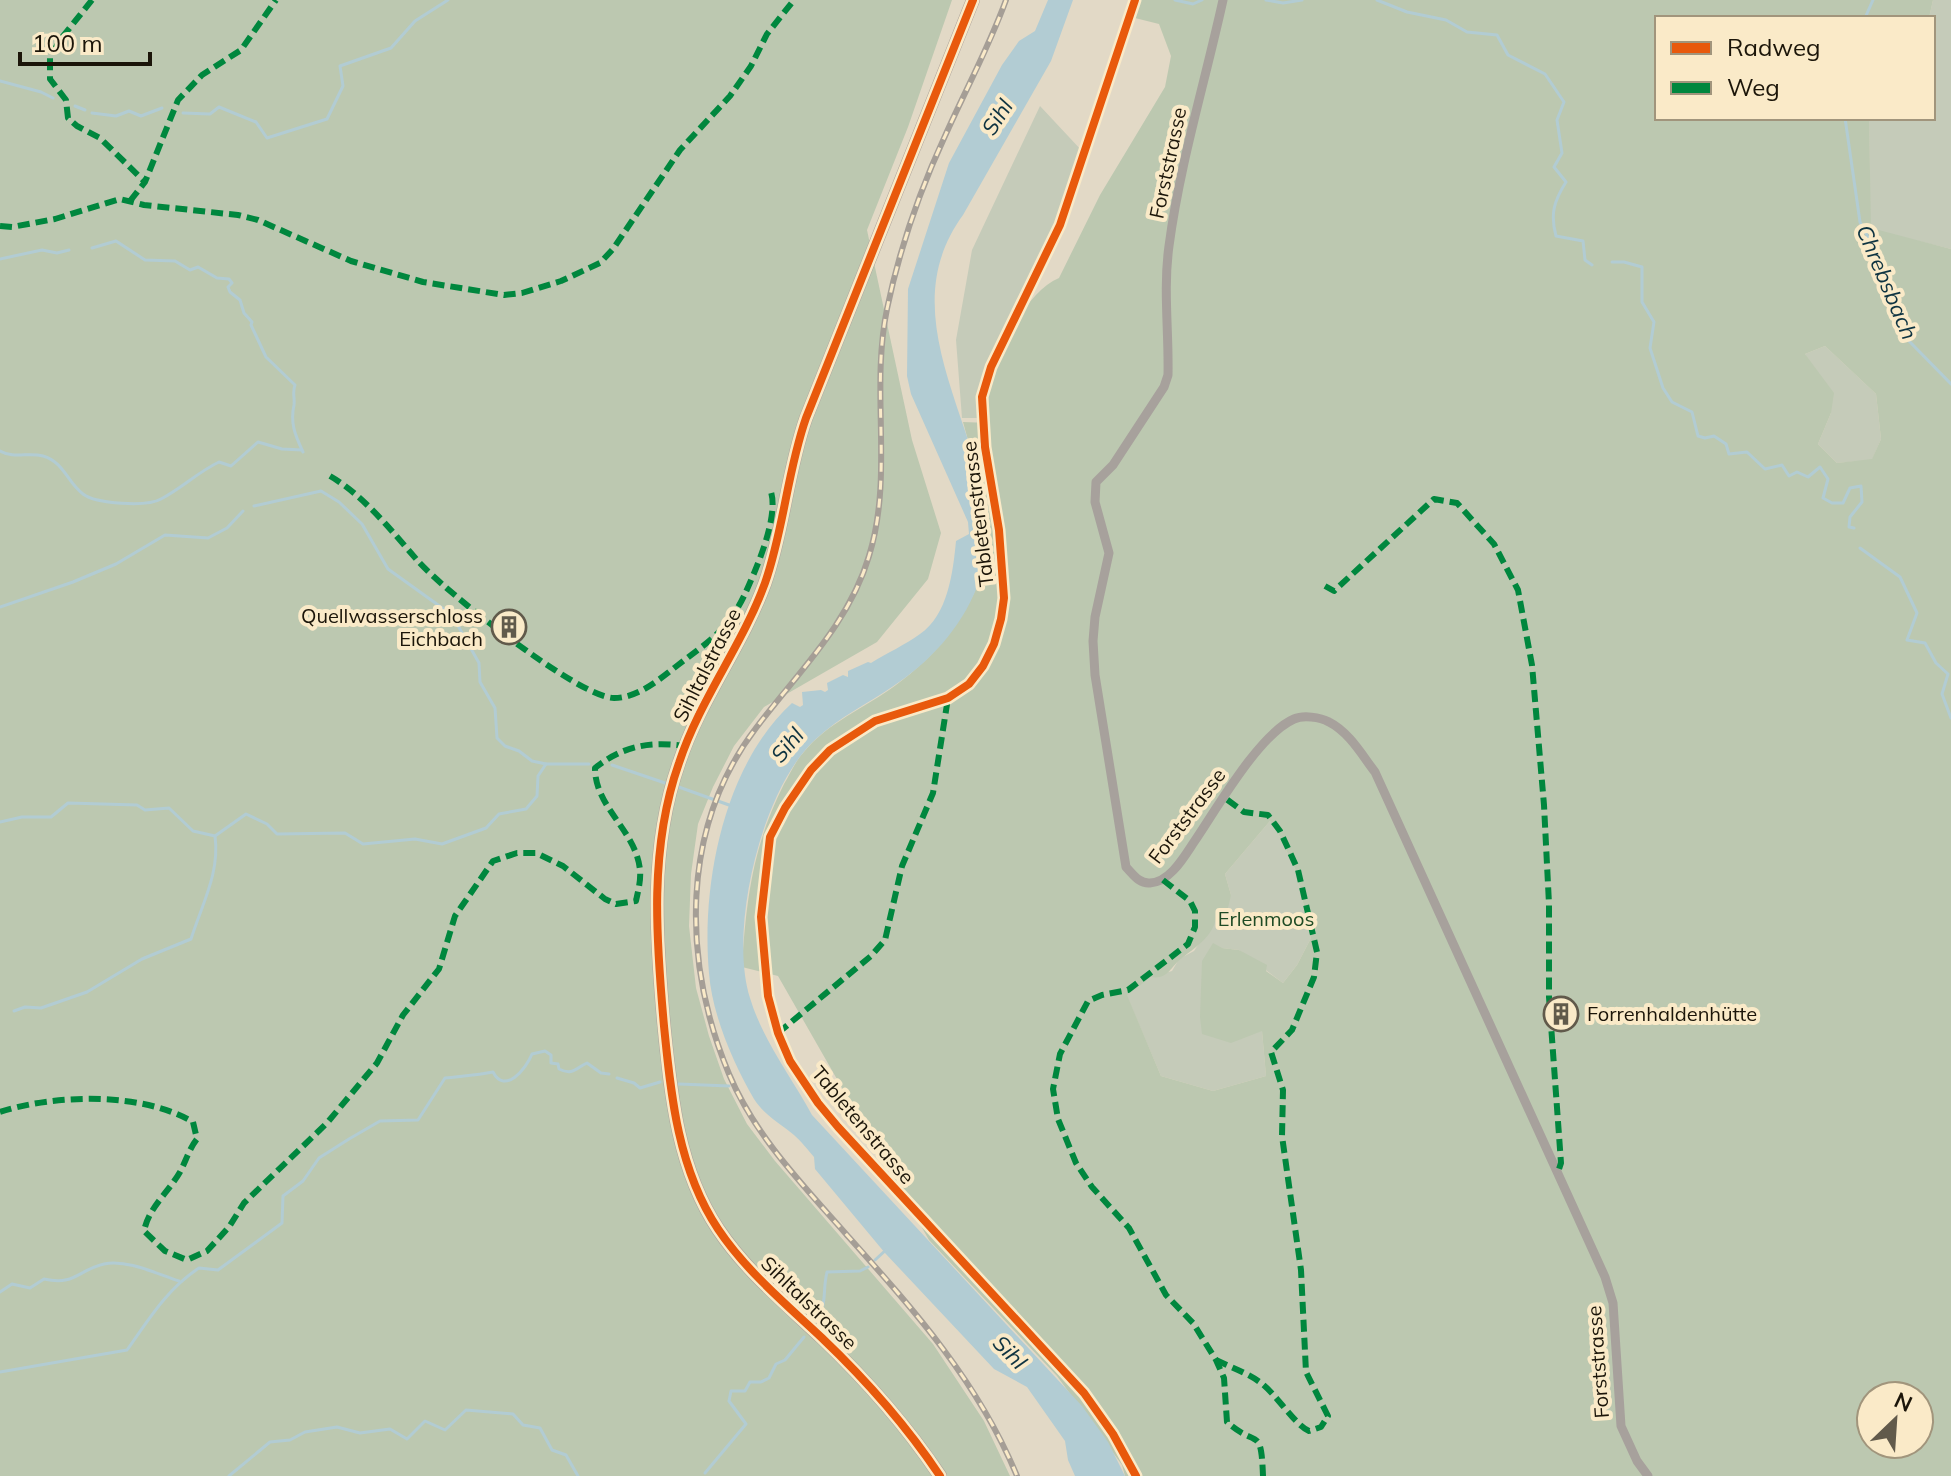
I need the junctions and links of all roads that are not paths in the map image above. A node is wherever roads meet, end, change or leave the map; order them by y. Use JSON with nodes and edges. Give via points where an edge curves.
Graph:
{"nodes":[{"id":1,"x":973,"y":0,"type":"edge"},
{"id":2,"x":1135,"y":0,"type":"edge"},
{"id":3,"x":1223,"y":0,"type":"edge"},
{"id":4,"x":940,"y":1476,"type":"edge"},
{"id":5,"x":1136,"y":1476,"type":"edge"},
{"id":6,"x":1648,"y":1476,"type":"edge"}],
"edges":[{"from":1,"to":4,"type":"main road","name":"Sihltalstrasse","via":[[809,409],[761,593],[681,757],[665,813],[657,894],[660,986],[674,1113],[697,1192],[733,1250],[876,1393]]},
{"from":2,"to":5,"type":"street","name":"Tabletenstrasse","via":[[1060,225],[991,367],[982,397],[1004,598],[994,644],[969,684],[948,698],[875,721],[830,750],[811,770],[770,837],[761,917],[768,996],[778,1033],[803,1082],[838,1127],[1084,1393]]},
{"from":3,"to":6,"type":"street","name":"Forststrasse","via":[[1169,248],[1168,375],[1113,465],[1096,482],[1095,502],[1109,553],[1095,617],[1095,675],[1126,867],[1149,884],[1163,880],[1252,759],[1277,729],[1297,717],[1318,718],[1347,736],[1375,772],[1605,1277],[1613,1303],[1621,1426]]}]}
